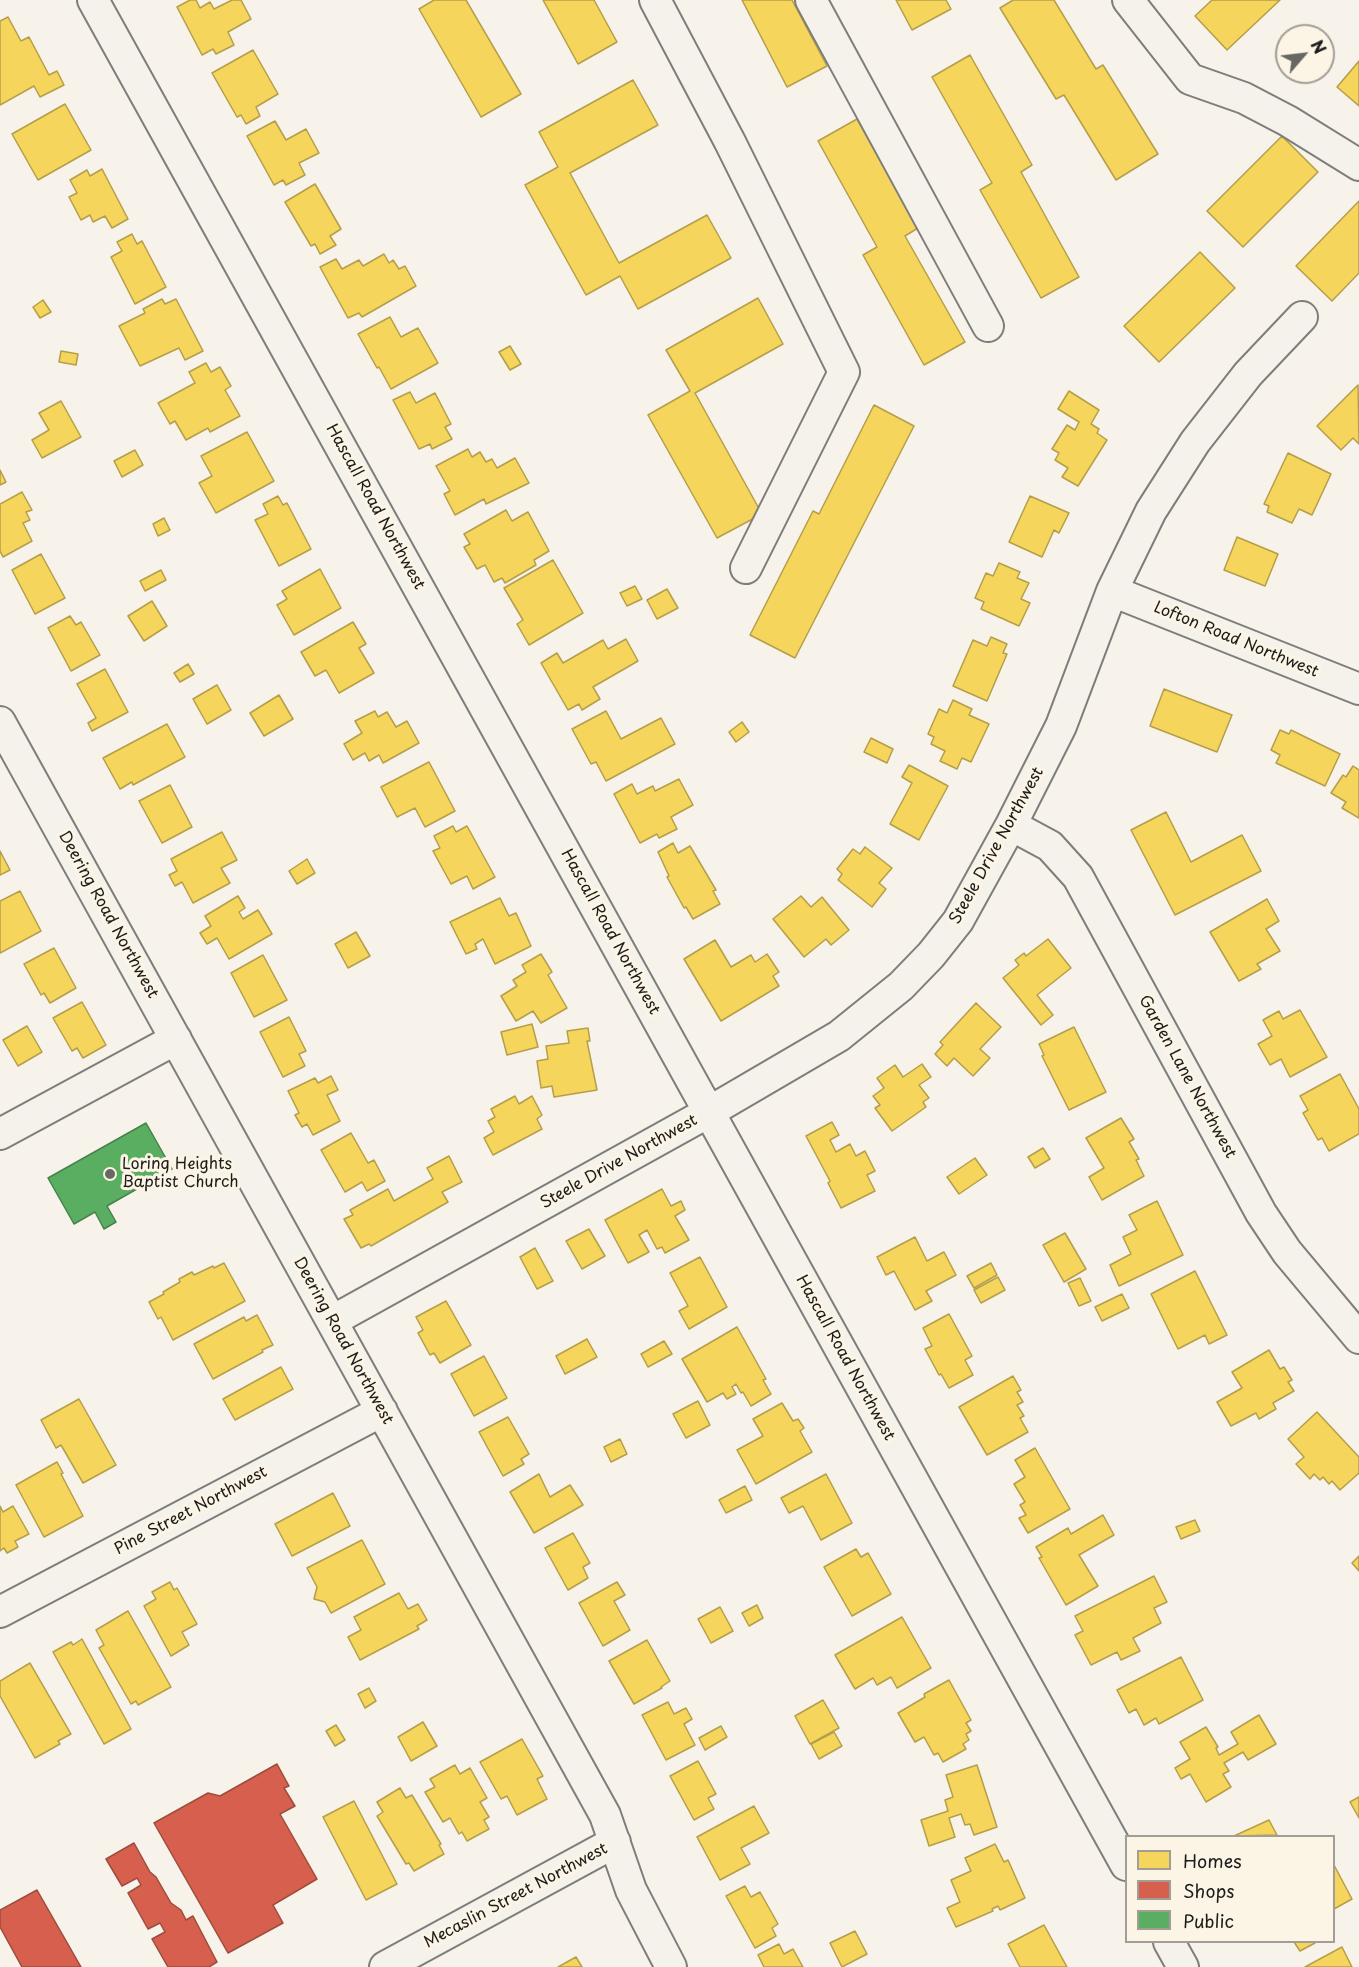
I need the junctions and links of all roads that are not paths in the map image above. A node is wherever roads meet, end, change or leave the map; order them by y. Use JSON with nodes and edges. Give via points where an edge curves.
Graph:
{"nodes":[{"id":1,"x":93,"y":0,"type":"edge"},
{"id":2,"x":655,"y":0,"type":"edge"},
{"id":3,"x":811,"y":0,"type":"edge"},
{"id":4,"x":1128,"y":0,"type":"edge"},
{"id":5,"x":1359,"y":165,"type":"edge"},
{"id":6,"x":1302,"y":317,"type":"dead end"},
{"id":7,"x":988,"y":326,"type":"dead end"},
{"id":8,"x":746,"y":568,"type":"dead end"},
{"id":9,"x":1112,"y":591,"type":"junction"},
{"id":10,"x":1359,"y":689,"type":"edge"},
{"id":11,"x":0,"y":722,"type":"edge"},
{"id":12,"x":1011,"y":825,"type":"junction"},
{"id":13,"x":176,"y":1039,"type":"junction"},
{"id":14,"x":709,"y":1112,"type":"junction"},
{"id":15,"x":0,"y":1134,"type":"edge"},
{"id":16,"x":1347,"y":1315,"type":"edge"},
{"id":17,"x":332,"y":1321,"type":"junction"},
{"id":18,"x":1359,"y":1338,"type":"edge"},
{"id":19,"x":382,"y":1411,"type":"junction"},
{"id":20,"x":0,"y":1612,"type":"edge"},
{"id":21,"x":615,"y":1842,"type":"junction"},
{"id":22,"x":1125,"y":1863,"type":"edge"},
{"id":23,"x":1170,"y":1943,"type":"edge"},
{"id":24,"x":385,"y":1967,"type":"edge"},
{"id":25,"x":671,"y":1967,"type":"edge"},
{"id":26,"x":1183,"y":1967,"type":"edge"}],
"edges":[{"from":1,"to":14,"type":"street","name":"Hascall Road Northwest"},
{"from":2,"to":8,"type":"street","via":[[844,372]]},
{"from":3,"to":7,"type":"street"},
{"from":4,"to":5,"type":"street","via":[[1190,79],[1244,98]]},
{"from":6,"to":9,"type":"street","name":"Steele Drive Northwest","via":[[1248,374],[1195,442],[1152,511]]},
{"from":9,"to":10,"type":"street","name":"Lofton Road Northwest"},
{"from":9,"to":12,"type":"street","name":"Steele Drive Northwest","via":[[1061,726]]},
{"from":11,"to":13,"type":"street","name":"Deering Road Northwest"},
{"from":12,"to":14,"type":"street","name":"Steele Drive Northwest","via":[[958,921],[902,986],[839,1036]]},
{"from":12,"to":16,"type":"street","name":"Garden Lane Northwest","via":[[1050,846],[1078,877],[1261,1214],[1287,1252]]},
{"from":13,"to":15,"type":"street"},
{"from":13,"to":17,"type":"street","name":"Deering Road Northwest"},
{"from":14,"to":17,"type":"street","name":"Steele Drive Northwest"},
{"from":14,"to":22,"type":"street","name":"Hascall Road Northwest"},
{"from":16,"to":18,"type":"street","name":"Garden Lane Northwest"},
{"from":17,"to":19,"type":"street","name":"Deering Road Northwest"},
{"from":19,"to":20,"type":"street","name":"Pine Street Northwest"},
{"from":19,"to":21,"type":"street","name":"Deering Road Northwest","via":[[605,1815]]},
{"from":21,"to":24,"type":"street","name":"Mecaslin Street Northwest"},
{"from":21,"to":25,"type":"street","name":"Deering Road Northwest","via":[[631,1890]]},
{"from":23,"to":26,"type":"street"}]}
